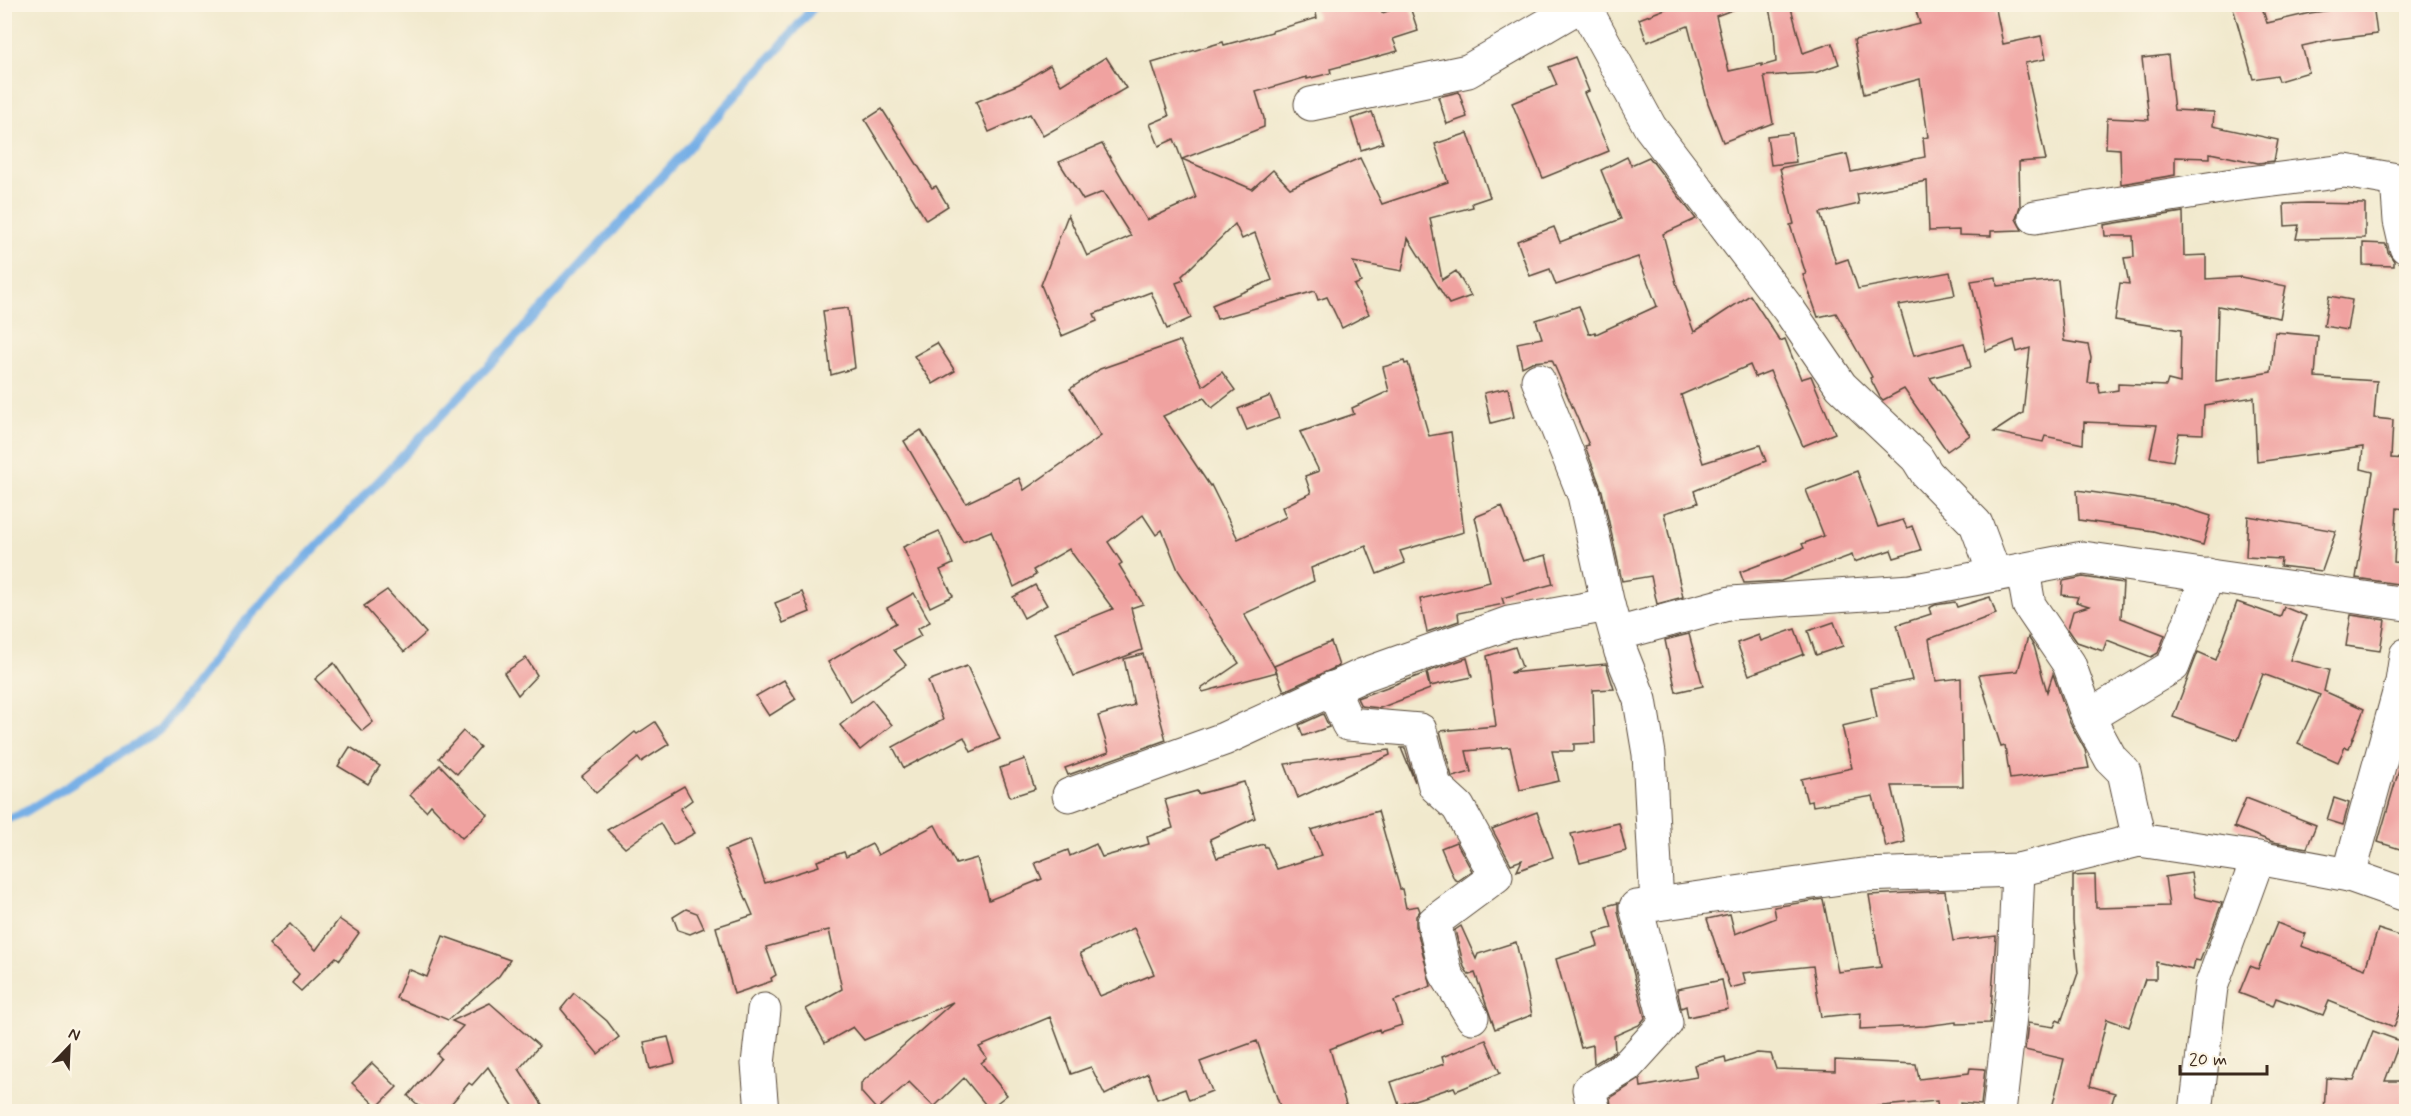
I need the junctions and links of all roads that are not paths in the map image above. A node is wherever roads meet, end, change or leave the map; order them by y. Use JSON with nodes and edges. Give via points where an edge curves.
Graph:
{"nodes":[{"id":1,"x":1583,"y":4,"type":"edge"},
{"id":2,"x":1311,"y":104,"type":"dead end"},
{"id":3,"x":2035,"y":217,"type":"dead end"},
{"id":4,"x":2406,"y":247,"type":"edge"},
{"id":5,"x":1538,"y":380,"type":"dead end"},
{"id":6,"x":2009,"y":573,"type":"junction"},
{"id":7,"x":2208,"y":575,"type":"junction"},
{"id":8,"x":2406,"y":604,"type":"edge"},
{"id":9,"x":1612,"y":619,"type":"junction"},
{"id":10,"x":2406,"y":655,"type":"edge"},
{"id":11,"x":1332,"y":688,"type":"junction"},
{"id":12,"x":2088,"y":717,"type":"junction"},
{"id":13,"x":1069,"y":795,"type":"dead end"},
{"id":14,"x":2139,"y":840,"type":"junction"},
{"id":15,"x":2258,"y":858,"type":"junction"},
{"id":16,"x":2018,"y":870,"type":"junction"},
{"id":17,"x":2349,"y":875,"type":"junction"},
{"id":18,"x":2406,"y":895,"type":"edge"},
{"id":19,"x":1657,"y":904,"type":"junction"},
{"id":20,"x":765,"y":1010,"type":"dead end"},
{"id":21,"x":1472,"y":1017,"type":"dead end"},
{"id":22,"x":762,"y":1112,"type":"edge"},
{"id":23,"x":1594,"y":1112,"type":"edge"},
{"id":24,"x":2000,"y":1112,"type":"edge"},
{"id":25,"x":2196,"y":1112,"type":"edge"}],
"edges":[{"from":1,"to":2,"type":"street","via":[[1468,71]]},
{"from":1,"to":6,"type":"street","via":[[1650,127],[1789,310],[1841,386],[1917,458],[1927,474],[1976,524]]},
{"from":3,"to":4,"type":"street","via":[[2345,171],[2397,180]]},
{"from":5,"to":9,"type":"street","via":[[1584,495]]},
{"from":6,"to":7,"type":"street","via":[[2083,558]]},
{"from":6,"to":9,"type":"street","via":[[1911,591],[1731,603]]},
{"from":6,"to":12,"type":"street","via":[[2069,664]]},
{"from":7,"to":8,"type":"street"},
{"from":7,"to":12,"type":"street","via":[[2173,666]]},
{"from":9,"to":11,"type":"street","via":[[1509,623]]},
{"from":9,"to":19,"type":"street","via":[[1640,700],[1649,754]]},
{"from":10,"to":17,"type":"street"},
{"from":11,"to":13,"type":"street","via":[[1224,739]]},
{"from":11,"to":21,"type":"street","via":[[1348,724],[1420,730],[1435,786],[1458,807],[1496,876],[1434,922],[1446,974]]},
{"from":12,"to":14,"type":"street","via":[[2111,759],[2124,772]]},
{"from":14,"to":15,"type":"street"},
{"from":14,"to":16,"type":"street"},
{"from":15,"to":17,"type":"street"},
{"from":15,"to":25,"type":"street","via":[[2211,987]]},
{"from":16,"to":19,"type":"street","via":[[1862,875]]},
{"from":16,"to":24,"type":"street","via":[[2013,990]]},
{"from":17,"to":18,"type":"street"},
{"from":19,"to":23,"type":"street","via":[[1636,907],[1666,1023],[1627,1066],[1589,1089]]},
{"from":20,"to":22,"type":"street","via":[[758,1064]]}]}
